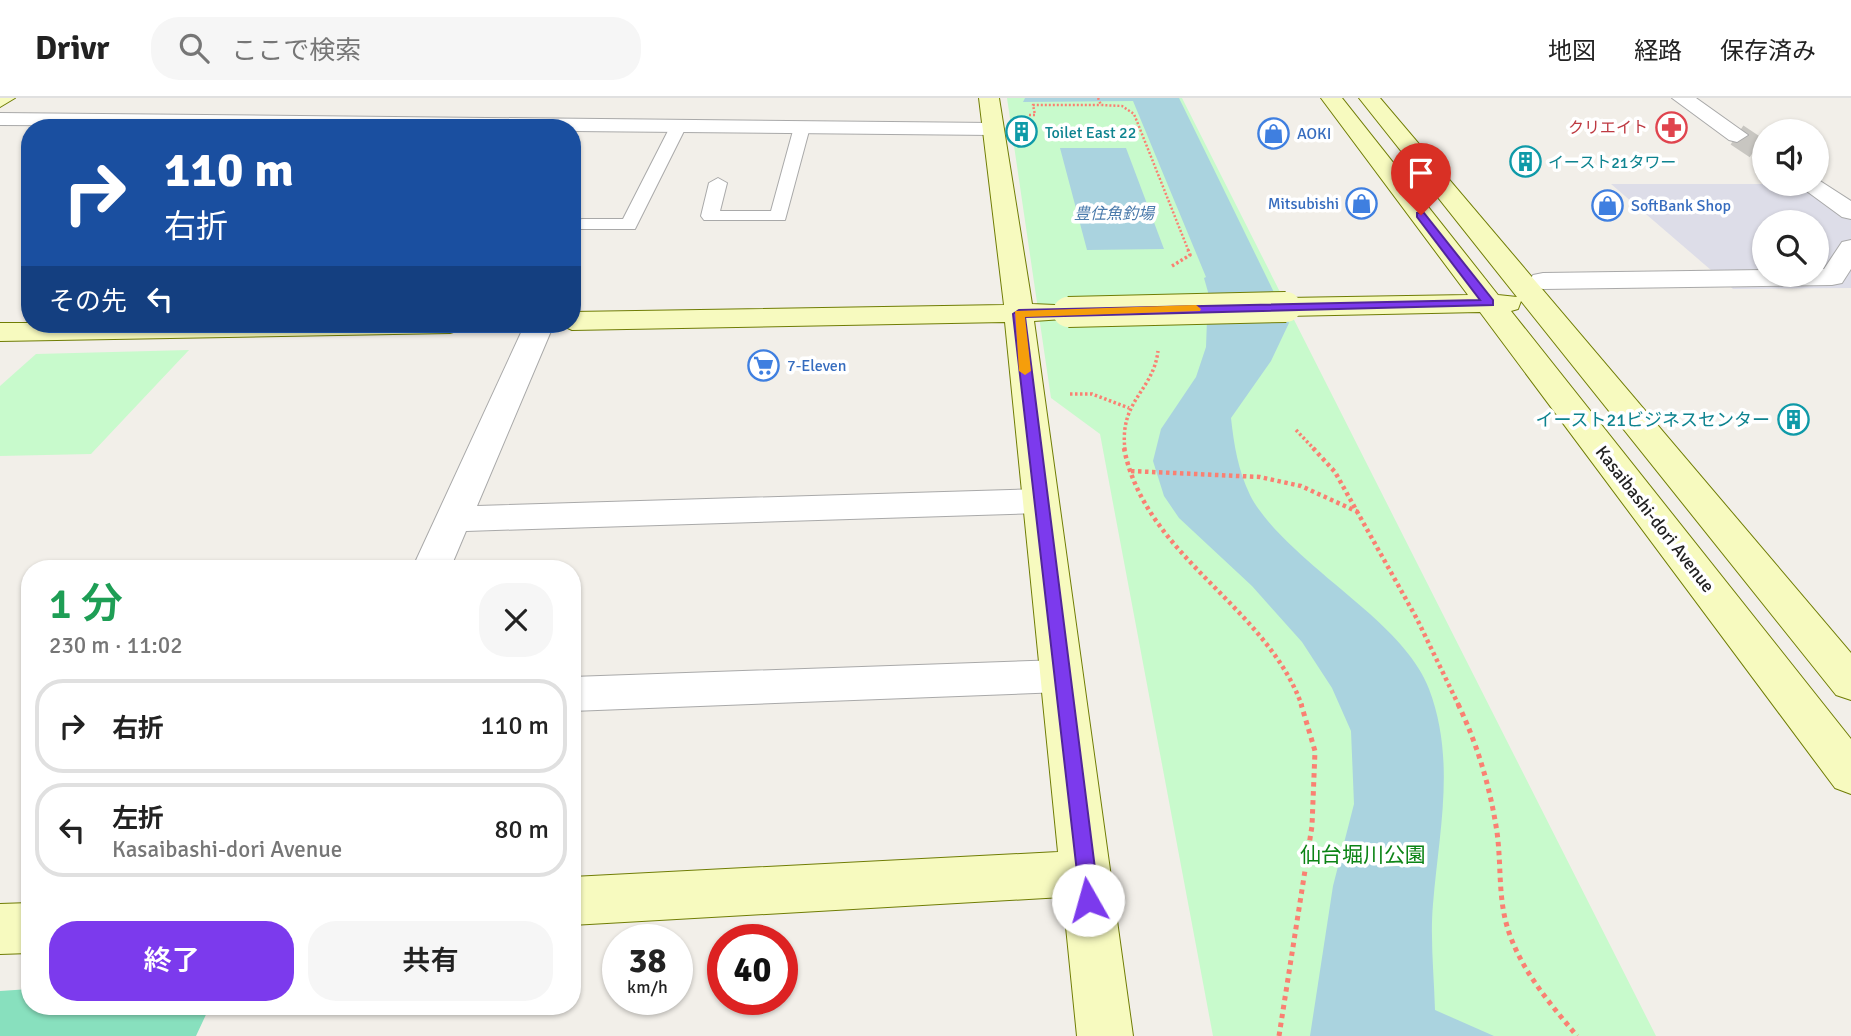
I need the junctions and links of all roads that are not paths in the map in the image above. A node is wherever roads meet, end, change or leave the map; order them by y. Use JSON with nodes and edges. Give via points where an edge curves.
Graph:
{"nodes":[{"id":1,"x":5,"y":98,"type":"edge"},
{"id":2,"x":1331,"y":98,"type":"edge"},
{"id":3,"x":1369,"y":98,"type":"edge"},
{"id":4,"x":1682,"y":98,"type":"edge"},
{"id":5,"x":0,"y":101,"type":"edge"},
{"id":6,"x":991,"y":114,"type":"edge"},
{"id":7,"x":0,"y":118,"type":"edge"},
{"id":8,"x":63,"y":119,"type":"edge"},
{"id":9,"x":692,"y":119,"type":"junction"},
{"id":10,"x":581,"y":123,"type":"edge"},
{"id":11,"x":802,"y":127,"type":"junction"},
{"id":12,"x":1737,"y":135,"type":"tunnel mouth"},
{"id":13,"x":718,"y":183,"type":"dead end"},
{"id":14,"x":1827,"y":196,"type":"edge"},
{"id":15,"x":1851,"y":212,"type":"edge"},
{"id":16,"x":582,"y":225,"type":"dead end"},
{"id":17,"x":1851,"y":248,"type":"edge"},
{"id":18,"x":1541,"y":292,"type":"junction"},
{"id":19,"x":1488,"y":303,"type":"junction"},
{"id":20,"x":1019,"y":314,"type":"junction"},
{"id":21,"x":581,"y":321,"type":"edge"},
{"id":22,"x":0,"y":332,"type":"edge"},
{"id":23,"x":21,"y":332,"type":"edge"},
{"id":24,"x":536,"y":333,"type":"edge"},
{"id":25,"x":1039,"y":501,"type":"junction"},
{"id":26,"x":454,"y":519,"type":"junction"},
{"id":27,"x":435,"y":560,"type":"edge"},
{"id":28,"x":1061,"y":676,"type":"junction"},
{"id":29,"x":1851,"y":683,"type":"edge"},
{"id":30,"x":581,"y":694,"type":"edge"},
{"id":31,"x":1851,"y":774,"type":"edge"},
{"id":32,"x":1085,"y":873,"type":"junction"},
{"id":33,"x":581,"y":901,"type":"edge"},
{"id":34,"x":21,"y":928,"type":"edge"},
{"id":35,"x":0,"y":929,"type":"edge"},
{"id":36,"x":1105,"y":1036,"type":"edge"}],
"edges":[{"from":1,"to":5,"type":"street"},
{"from":2,"to":19,"type":"street","name":"Kasaibashi-dori Avenue"},
{"from":3,"to":18,"type":"street"},
{"from":4,"to":12,"type":"street"},
{"from":6,"to":11,"type":"street"},
{"from":6,"to":20,"type":"street"},
{"from":7,"to":8,"type":"street"},
{"from":9,"to":10,"type":"street"},
{"from":9,"to":11,"type":"street"},
{"from":9,"to":16,"type":"lane","via":[[629,225]]},
{"from":11,"to":13,"type":"lane","via":[[779,216],[710,216]]},
{"from":14,"to":15,"type":"street"},
{"from":17,"to":18,"type":"street","via":[[1832,277]]},
{"from":18,"to":19,"type":"street"},
{"from":18,"to":29,"type":"street"},
{"from":19,"to":20,"type":"street","bridge":true},
{"from":19,"to":31,"type":"street","name":"Kasaibashi-dori Avenue"},
{"from":20,"to":21,"type":"street"},
{"from":20,"to":25,"type":"street"},
{"from":22,"to":23,"type":"street"},
{"from":24,"to":26,"type":"street"},
{"from":25,"to":26,"type":"street"},
{"from":25,"to":28,"type":"street"},
{"from":26,"to":27,"type":"street"},
{"from":28,"to":30,"type":"street"},
{"from":28,"to":32,"type":"street"},
{"from":32,"to":33,"type":"street"},
{"from":32,"to":36,"type":"street"},
{"from":34,"to":35,"type":"street"}]}
